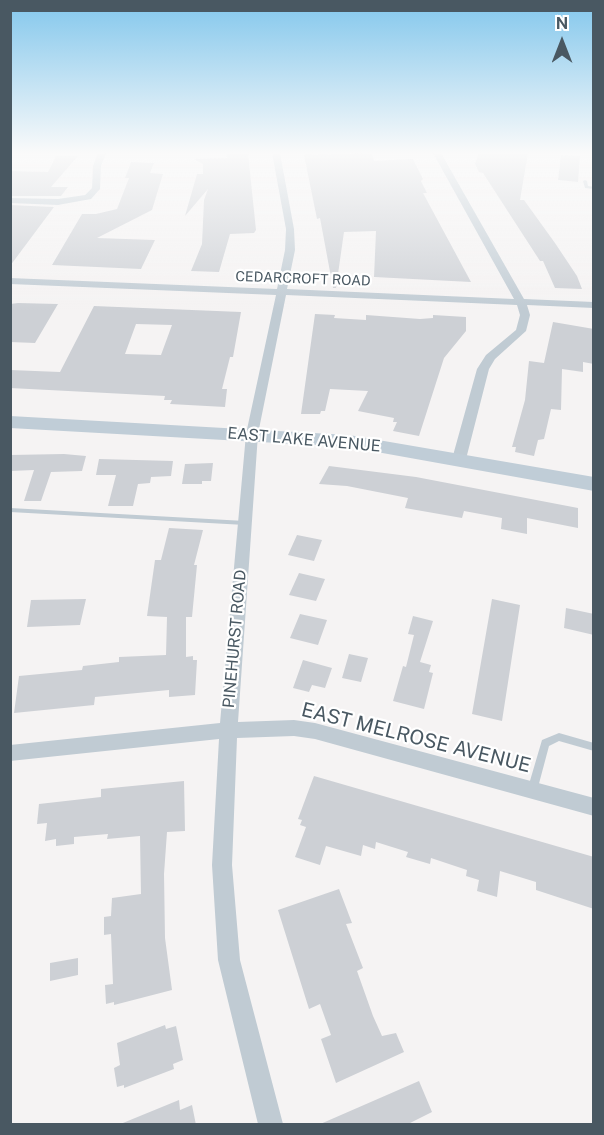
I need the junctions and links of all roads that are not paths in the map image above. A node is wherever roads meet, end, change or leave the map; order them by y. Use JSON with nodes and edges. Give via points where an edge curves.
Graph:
{"nodes":[{"id":1,"x":286,"y":206,"type":"edge"},
{"id":2,"x":466,"y":206,"type":"edge"},
{"id":3,"x":10,"y":281,"type":"edge"},
{"id":4,"x":282,"y":292,"type":"junction"},
{"id":5,"x":521,"y":302,"type":"junction"},
{"id":6,"x":594,"y":305,"type":"edge"},
{"id":7,"x":10,"y":422,"type":"edge"},
{"id":8,"x":252,"y":434,"type":"junction"},
{"id":9,"x":459,"y":459,"type":"junction"},
{"id":10,"x":594,"y":484,"type":"edge"},
{"id":11,"x":10,"y":510,"type":"edge"},
{"id":12,"x":245,"y":523,"type":"junction"},
{"id":13,"x":228,"y":730,"type":"junction"},
{"id":14,"x":594,"y":747,"type":"edge"},
{"id":15,"x":10,"y":753,"type":"edge"},
{"id":16,"x":532,"y":790,"type":"junction"},
{"id":17,"x":594,"y":807,"type":"edge"},
{"id":18,"x":270,"y":1125,"type":"edge"}],
"edges":[{"from":1,"to":4,"type":"street","name":"PINEHURST ROAD","via":[[290,250]]},
{"from":2,"to":5,"type":"street"},
{"from":3,"to":4,"type":"street","name":"CEDARCROFT ROAD"},
{"from":4,"to":5,"type":"street","name":"CEDARCROFT ROAD"},
{"from":4,"to":8,"type":"street","name":"PINEHURST ROAD"},
{"from":5,"to":6,"type":"street","name":"CEDARCROFT ROAD"},
{"from":5,"to":9,"type":"street","via":[[525,315],[521,331],[485,363]]},
{"from":7,"to":8,"type":"street","name":"EAST LAKE AVENUE"},
{"from":8,"to":9,"type":"street","name":"EAST LAKE AVENUE","via":[[349,441]]},
{"from":8,"to":12,"type":"street","name":"PINEHURST ROAD"},
{"from":9,"to":10,"type":"street","name":"EAST LAKE AVENUE"},
{"from":11,"to":12,"type":"lane"},
{"from":12,"to":13,"type":"street","name":"PINEHURST ROAD"},
{"from":13,"to":15,"type":"street","name":"EAST MELROSE AVENUE"},
{"from":13,"to":16,"type":"street","name":"EAST MELROSE AVENUE","via":[[315,731]]},
{"from":13,"to":18,"type":"street","name":"PINEHURST ROAD","via":[[222,865],[224,916],[229,960]]},
{"from":14,"to":16,"type":"lane","via":[[559,737],[545,742]]},
{"from":16,"to":17,"type":"street","name":"EAST MELROSE AVENUE"}]}
